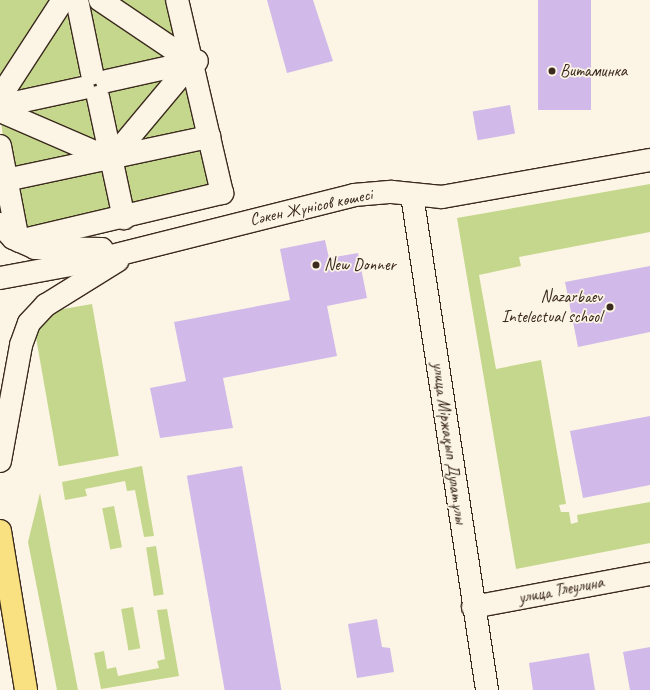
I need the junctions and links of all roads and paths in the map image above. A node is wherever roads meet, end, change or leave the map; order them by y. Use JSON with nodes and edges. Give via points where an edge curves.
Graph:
{"nodes":[{"id":1,"x":63,"y":0,"type":"edge"},
{"id":2,"x":77,"y":0,"type":"edge"},
{"id":3,"x":100,"y":0,"type":"edge"},
{"id":4,"x":177,"y":0,"type":"edge"},
{"id":5,"x":196,"y":61,"type":"junction"},
{"id":6,"x":95,"y":85,"type":"junction"},
{"id":7,"x":0,"y":97,"type":"edge"},
{"id":8,"x":0,"y":106,"type":"edge"},
{"id":9,"x":0,"y":111,"type":"edge"},
{"id":10,"x":209,"y":137,"type":"junction"},
{"id":11,"x":0,"y":146,"type":"edge"},
{"id":12,"x":111,"y":159,"type":"junction"},
{"id":13,"x":650,"y":160,"type":"edge"},
{"id":14,"x":6,"y":180,"type":"junction"},
{"id":15,"x":412,"y":195,"type":"junction"},
{"id":16,"x":124,"y":218,"type":"junction"},
{"id":17,"x":12,"y":232,"type":"edge"},
{"id":18,"x":135,"y":250,"type":"junction"},
{"id":19,"x":0,"y":278,"type":"edge"},
{"id":20,"x":0,"y":461,"type":"edge"},
{"id":21,"x":0,"y":531,"type":"edge"},
{"id":22,"x":650,"y":574,"type":"edge"},
{"id":23,"x":473,"y":607,"type":"junction"},
{"id":24,"x":26,"y":690,"type":"edge"},
{"id":25,"x":487,"y":690,"type":"edge"}],
"edges":[{"from":1,"to":7,"type":"street"},
{"from":2,"to":6,"type":"street"},
{"from":3,"to":5,"type":"street"},
{"from":4,"to":5,"type":"street"},
{"from":5,"to":6,"type":"street"},
{"from":5,"to":10,"type":"street"},
{"from":5,"to":12,"type":"street"},
{"from":6,"to":8,"type":"street"},
{"from":6,"to":12,"type":"street"},
{"from":9,"to":12,"type":"street"},
{"from":10,"to":12,"type":"street"},
{"from":10,"to":16,"type":"street","via":[[222,194]]},
{"from":11,"to":14,"type":"street"},
{"from":12,"to":14,"type":"street"},
{"from":12,"to":16,"type":"street"},
{"from":13,"to":15,"type":"street","name":"Сәкен Жүнісов көшесі","via":[[442,197]]},
{"from":14,"to":17,"type":"street"},
{"from":15,"to":18,"type":"street","name":"Сәкен Жүнісов көшесі","via":[[392,192],[354,195]]},
{"from":15,"to":23,"type":"street","name":"улица Міржақып Дулатұлы"},
{"from":16,"to":17,"type":"street"},
{"from":17,"to":18,"type":"street","via":[[44,249]]},
{"from":18,"to":19,"type":"street","name":"Сәкен Жүнісов көшесі"},
{"from":18,"to":20,"type":"street","via":[[46,305],[29,323],[21,346]]},
{"from":21,"to":24,"type":"highway"},
{"from":22,"to":23,"type":"street","name":"улица Тлеулина"},
{"from":23,"to":25,"type":"street","name":"улица Міржақып Дулатұлы"}]}
